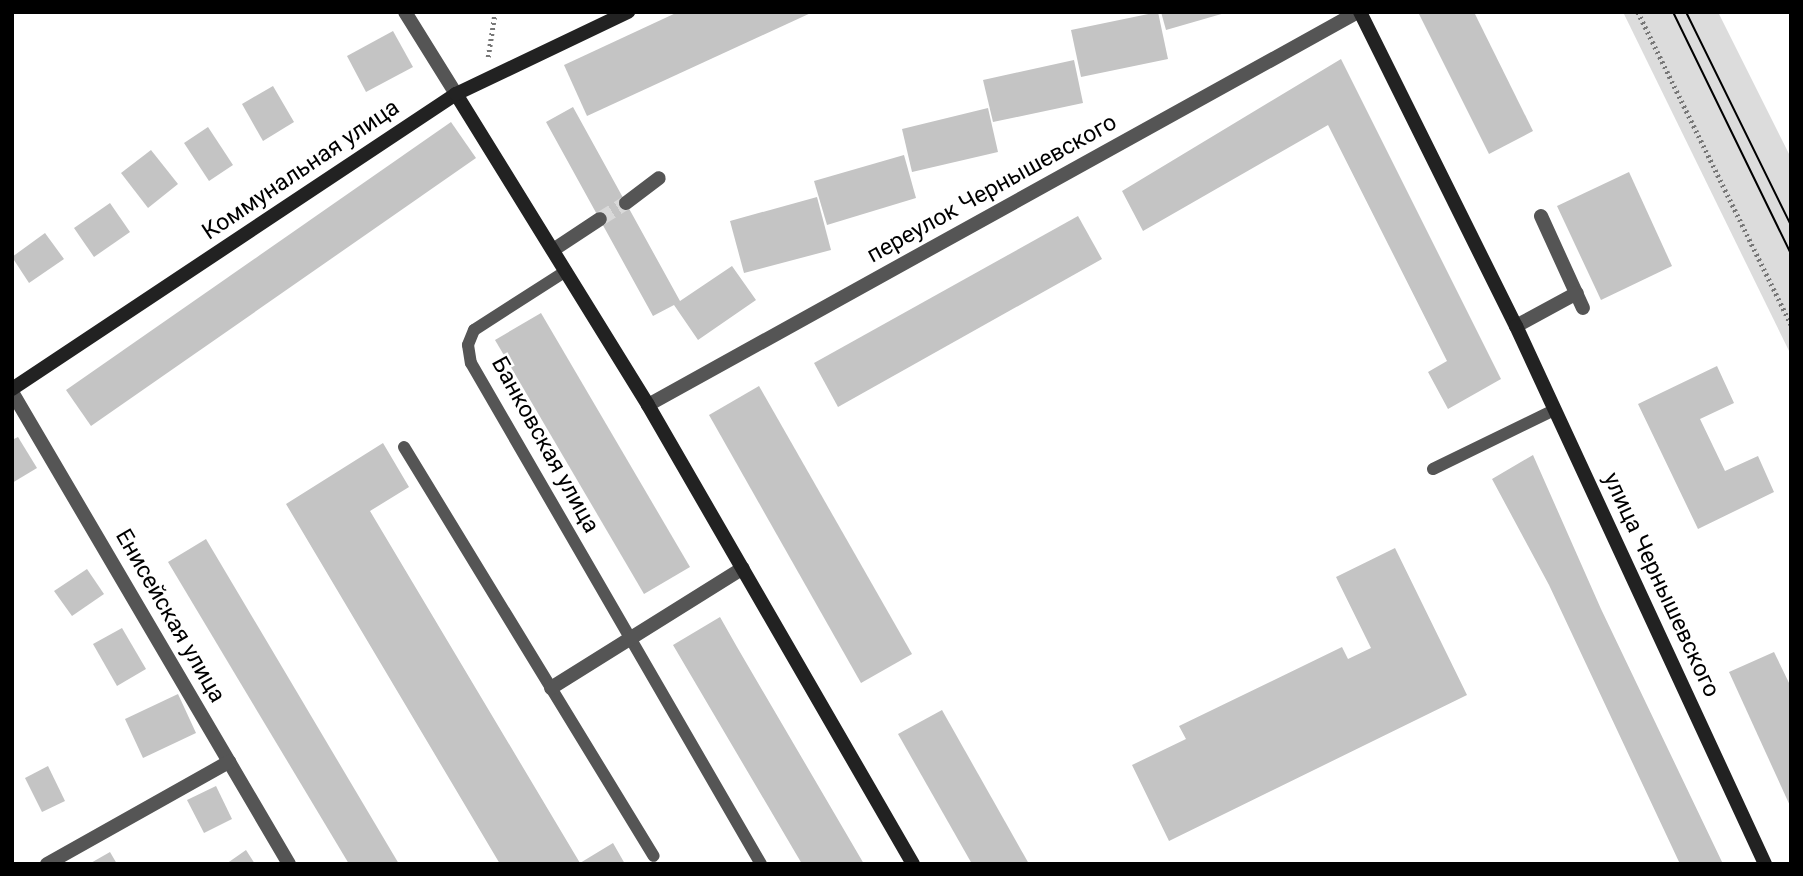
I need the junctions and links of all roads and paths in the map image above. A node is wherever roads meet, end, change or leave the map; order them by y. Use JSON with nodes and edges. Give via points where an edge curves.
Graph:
{"nodes":[{"id":1,"x":405,"y":12,"type":"edge"},
{"id":2,"x":495,"y":12,"type":"edge"},
{"id":3,"x":628,"y":12,"type":"edge"},
{"id":4,"x":1359,"y":12,"type":"edge"},
{"id":5,"x":1638,"y":12,"type":"edge"},
{"id":6,"x":487,"y":64,"type":"dead end"},
{"id":7,"x":456,"y":94,"type":"junction"},
{"id":8,"x":659,"y":178,"type":"dead end"},
{"id":9,"x":626,"y":203,"type":"tunnel mouth"},
{"id":10,"x":1541,"y":216,"type":"dead end"},
{"id":11,"x":600,"y":219,"type":"tunnel mouth"},
{"id":12,"x":553,"y":250,"type":"junction"},
{"id":13,"x":566,"y":271,"type":"junction"},
{"id":14,"x":1577,"y":293,"type":"junction"},
{"id":15,"x":1583,"y":308,"type":"dead end"},
{"id":16,"x":1791,"y":325,"type":"edge"},
{"id":17,"x":1516,"y":326,"type":"junction"},
{"id":18,"x":12,"y":391,"type":"edge"},
{"id":19,"x":648,"y":405,"type":"junction"},
{"id":20,"x":1554,"y":410,"type":"junction"},
{"id":21,"x":404,"y":447,"type":"dead end"},
{"id":22,"x":1433,"y":469,"type":"dead end"},
{"id":23,"x":743,"y":568,"type":"junction"},
{"id":24,"x":628,"y":639,"type":"junction"},
{"id":25,"x":551,"y":688,"type":"junction"},
{"id":26,"x":229,"y":762,"type":"junction"},
{"id":27,"x":654,"y":856,"type":"dead end"},
{"id":28,"x":47,"y":864,"type":"edge"},
{"id":29,"x":289,"y":864,"type":"edge"},
{"id":30,"x":761,"y":864,"type":"edge"},
{"id":31,"x":912,"y":864,"type":"edge"},
{"id":32,"x":1765,"y":864,"type":"edge"}],
"edges":[{"from":1,"to":7,"type":"street"},
{"from":2,"to":6,"type":"path"},
{"from":3,"to":7,"type":"street","name":"Коммунальная улица"},
{"from":4,"to":17,"type":"street","name":"улица Чернышевского"},
{"from":4,"to":19,"type":"street","name":"переулок Чернышевского"},
{"from":5,"to":16,"type":"path"},
{"from":7,"to":12,"type":"street"},
{"from":7,"to":18,"type":"street","name":"Коммунальная улица"},
{"from":8,"to":9,"type":"street"},
{"from":10,"to":14,"type":"street"},
{"from":11,"to":12,"type":"street"},
{"from":12,"to":13,"type":"street"},
{"from":13,"to":19,"type":"street"},
{"from":13,"to":24,"type":"lane","name":"Банковская улица","via":[[474,330],[468,345],[471,363]]},
{"from":14,"to":15,"type":"street"},
{"from":14,"to":17,"type":"street"},
{"from":17,"to":20,"type":"street","name":"улица Чернышевского"},
{"from":18,"to":26,"type":"street","name":"Енисейская улица"},
{"from":19,"to":23,"type":"street"},
{"from":20,"to":22,"type":"lane"},
{"from":20,"to":32,"type":"street","name":"улица Чернышевского"},
{"from":21,"to":25,"type":"lane"},
{"from":23,"to":24,"type":"street"},
{"from":23,"to":31,"type":"street"},
{"from":24,"to":25,"type":"street"},
{"from":24,"to":30,"type":"lane","name":"Банковская улица"},
{"from":25,"to":27,"type":"lane"},
{"from":26,"to":28,"type":"street"},
{"from":26,"to":29,"type":"street","name":"Енисейская улица"}]}
